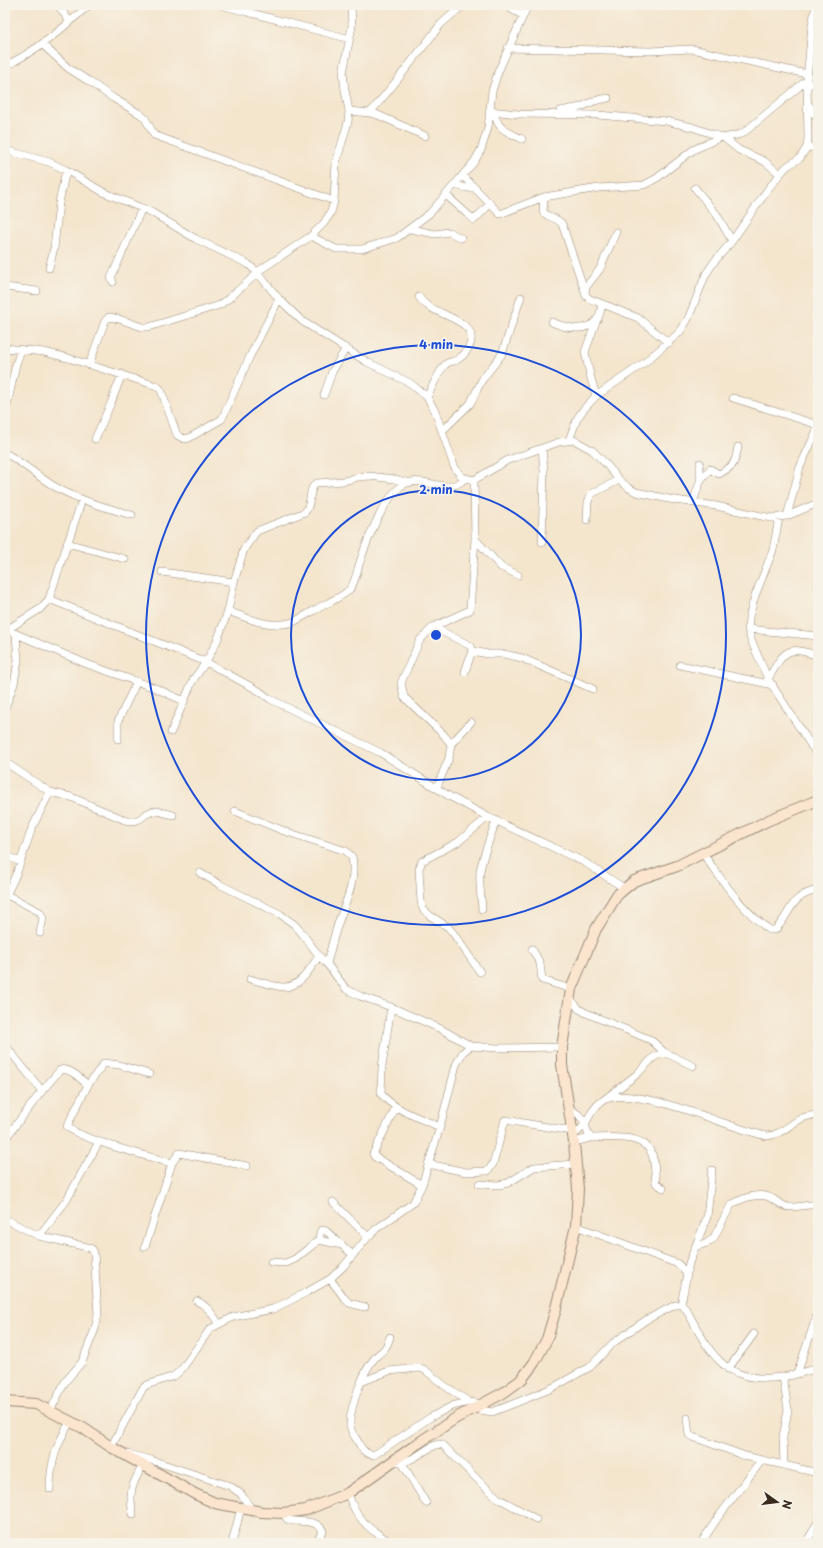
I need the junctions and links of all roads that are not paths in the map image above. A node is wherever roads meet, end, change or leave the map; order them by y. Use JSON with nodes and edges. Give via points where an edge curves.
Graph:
{"nodes":[{"id":1,"x":58,"y":5,"type":"edge"},
{"id":2,"x":90,"y":5,"type":"edge"},
{"id":3,"x":221,"y":5,"type":"edge"},
{"id":4,"x":463,"y":5,"type":"edge"},
{"id":5,"x":504,"y":5,"type":"edge"},
{"id":6,"x":528,"y":5,"type":"edge"},
{"id":7,"x":814,"y":6,"type":"edge"},
{"id":8,"x":352,"y":7,"type":"edge"},
{"id":9,"x":522,"y":15,"type":"junction"},
{"id":10,"x":70,"y":22,"type":"junction"},
{"id":11,"x":350,"y":39,"type":"junction"},
{"id":12,"x":42,"y":44,"type":"junction"},
{"id":13,"x":508,"y":48,"type":"junction"},
{"id":14,"x":5,"y":66,"type":"edge"},
{"id":15,"x":807,"y":79,"type":"junction"},
{"id":16,"x":818,"y":84,"type":"edge"},
{"id":17,"x":608,"y":98,"type":"dead end"},
{"id":18,"x":808,"y":103,"type":"junction"},
{"id":19,"x":349,"y":111,"type":"junction"},
{"id":20,"x":492,"y":111,"type":"junction"},
{"id":21,"x":370,"y":113,"type":"junction"},
{"id":22,"x":548,"y":114,"type":"junction"},
{"id":23,"x":818,"y":120,"type":"edge"},
{"id":24,"x":425,"y":136,"type":"dead end"},
{"id":25,"x":722,"y":138,"type":"junction"},
{"id":26,"x":522,"y":139,"type":"dead end"},
{"id":27,"x":807,"y":147,"type":"junction"},
{"id":28,"x":818,"y":148,"type":"edge"},
{"id":29,"x":5,"y":150,"type":"edge"},
{"id":30,"x":66,"y":170,"type":"junction"},
{"id":31,"x":780,"y":174,"type":"junction"},
{"id":32,"x":463,"y":176,"type":"junction"},
{"id":33,"x":454,"y":185,"type":"junction"},
{"id":34,"x":476,"y":188,"type":"junction"},
{"id":35,"x":695,"y":188,"type":"dead end"},
{"id":36,"x":446,"y":195,"type":"junction"},
{"id":37,"x":544,"y":197,"type":"junction"},
{"id":38,"x":334,"y":201,"type":"junction"},
{"id":39,"x":490,"y":204,"type":"junction"},
{"id":40,"x":142,"y":208,"type":"junction"},
{"id":41,"x":411,"y":229,"type":"junction"},
{"id":42,"x":616,"y":232,"type":"dead end"},
{"id":43,"x":311,"y":236,"type":"junction"},
{"id":44,"x":461,"y":238,"type":"dead end"},
{"id":45,"x":732,"y":241,"type":"junction"},
{"id":46,"x":49,"y":268,"type":"dead end"},
{"id":47,"x":257,"y":272,"type":"junction"},
{"id":48,"x":113,"y":282,"type":"dead end"},
{"id":49,"x":5,"y":287,"type":"edge"},
{"id":50,"x":37,"y":291,"type":"dead end"},
{"id":51,"x":585,"y":293,"type":"junction"},
{"id":52,"x":419,"y":297,"type":"dead end"},
{"id":53,"x":521,"y":297,"type":"dead end"},
{"id":54,"x":279,"y":299,"type":"junction"},
{"id":55,"x":602,"y":304,"type":"junction"},
{"id":56,"x":597,"y":319,"type":"junction"},
{"id":57,"x":552,"y":322,"type":"dead end"},
{"id":58,"x":669,"y":343,"type":"junction"},
{"id":59,"x":5,"y":348,"type":"edge"},
{"id":60,"x":346,"y":348,"type":"junction"},
{"id":61,"x":21,"y":350,"type":"junction"},
{"id":62,"x":89,"y":365,"type":"junction"},
{"id":63,"x":122,"y":374,"type":"junction"},
{"id":64,"x":324,"y":395,"type":"dead end"},
{"id":65,"x":596,"y":396,"type":"junction"},
{"id":66,"x":427,"y":397,"type":"junction"},
{"id":67,"x":733,"y":398,"type":"dead end"},
{"id":68,"x":5,"y":415,"type":"edge"},
{"id":69,"x":818,"y":424,"type":"edge"},
{"id":70,"x":818,"y":428,"type":"edge"},
{"id":71,"x":442,"y":431,"type":"junction"},
{"id":72,"x":95,"y":439,"type":"dead end"},
{"id":73,"x":569,"y":440,"type":"junction"},
{"id":74,"x":542,"y":448,"type":"junction"},
{"id":75,"x":738,"y":448,"type":"dead end"},
{"id":76,"x":5,"y":452,"type":"edge"},
{"id":77,"x":700,"y":463,"type":"dead end"},
{"id":78,"x":465,"y":478,"type":"junction"},
{"id":79,"x":474,"y":480,"type":"junction"},
{"id":80,"x":619,"y":480,"type":"junction"},
{"id":81,"x":409,"y":482,"type":"junction"},
{"id":82,"x":700,"y":482,"type":"junction"},
{"id":83,"x":82,"y":500,"type":"junction"},
{"id":84,"x":693,"y":502,"type":"junction"},
{"id":85,"x":818,"y":503,"type":"edge"},
{"id":86,"x":132,"y":515,"type":"dead end"},
{"id":87,"x":783,"y":517,"type":"junction"},
{"id":88,"x":587,"y":520,"type":"dead end"},
{"id":89,"x":475,"y":540,"type":"junction"},
{"id":90,"x":542,"y":542,"type":"dead end"},
{"id":91,"x":67,"y":543,"type":"junction"},
{"id":92,"x":125,"y":559,"type":"dead end"},
{"id":93,"x":162,"y":572,"type":"dead end"},
{"id":94,"x":518,"y":575,"type":"dead end"},
{"id":95,"x":234,"y":582,"type":"junction"},
{"id":96,"x":50,"y":599,"type":"junction"},
{"id":97,"x":228,"y":611,"type":"junction"},
{"id":98,"x":433,"y":627,"type":"junction"},
{"id":99,"x":748,"y":629,"type":"junction"},
{"id":100,"x":6,"y":631,"type":"edge"},
{"id":101,"x":16,"y":635,"type":"junction"},
{"id":102,"x":818,"y":636,"type":"edge"},
{"id":103,"x":472,"y":651,"type":"junction"},
{"id":104,"x":818,"y":656,"type":"edge"},
{"id":105,"x":206,"y":662,"type":"junction"},
{"id":106,"x":680,"y":665,"type":"dead end"},
{"id":107,"x":465,"y":672,"type":"dead end"},
{"id":108,"x":137,"y":681,"type":"junction"},
{"id":109,"x":770,"y":682,"type":"junction"},
{"id":110,"x":593,"y":689,"type":"dead end"},
{"id":111,"x":184,"y":701,"type":"junction"},
{"id":112,"x":5,"y":708,"type":"edge"},
{"id":113,"x":471,"y":722,"type":"dead end"},
{"id":114,"x":171,"y":732,"type":"dead end"},
{"id":115,"x":118,"y":739,"type":"dead end"},
{"id":116,"x":818,"y":739,"type":"edge"},
{"id":117,"x":451,"y":744,"type":"junction"},
{"id":118,"x":811,"y":746,"type":"junction"},
{"id":119,"x":818,"y":756,"type":"edge"},
{"id":120,"x":5,"y":762,"type":"edge"},
{"id":121,"x":437,"y":787,"type":"junction"},
{"id":122,"x":50,"y":792,"type":"junction"},
{"id":123,"x":818,"y":800,"type":"edge"},
{"id":124,"x":235,"y":811,"type":"dead end"},
{"id":125,"x":173,"y":815,"type":"dead end"},
{"id":126,"x":488,"y":816,"type":"junction"},
{"id":127,"x":496,"y":820,"type":"junction"},
{"id":128,"x":703,"y":854,"type":"junction"},
{"id":129,"x":5,"y":855,"type":"edge"},
{"id":130,"x":20,"y":862,"type":"junction"},
{"id":131,"x":200,"y":873,"type":"dead end"},
{"id":132,"x":624,"y":888,"type":"junction"},
{"id":133,"x":818,"y":890,"type":"edge"},
{"id":134,"x":6,"y":897,"type":"edge"},
{"id":135,"x":482,"y":909,"type":"dead end"},
{"id":136,"x":40,"y":933,"type":"dead end"},
{"id":137,"x":532,"y":949,"type":"dead end"},
{"id":138,"x":318,"y":956,"type":"junction"},
{"id":139,"x":327,"y":964,"type":"junction"},
{"id":140,"x":480,"y":972,"type":"dead end"},
{"id":141,"x":250,"y":979,"type":"dead end"},
{"id":142,"x":570,"y":993,"type":"junction"},
{"id":143,"x":391,"y":1007,"type":"junction"},
{"id":144,"x":5,"y":1045,"type":"edge"},
{"id":145,"x":471,"y":1046,"type":"junction"},
{"id":146,"x":562,"y":1047,"type":"junction"},
{"id":147,"x":664,"y":1052,"type":"junction"},
{"id":148,"x":693,"y":1066,"type":"dead end"},
{"id":149,"x":149,"y":1074,"type":"dead end"},
{"id":150,"x":88,"y":1085,"type":"junction"},
{"id":151,"x":42,"y":1091,"type":"junction"},
{"id":152,"x":605,"y":1099,"type":"junction"},
{"id":153,"x":396,"y":1107,"type":"junction"},
{"id":154,"x":569,"y":1108,"type":"junction"},
{"id":155,"x":818,"y":1116,"type":"edge"},
{"id":156,"x":585,"y":1125,"type":"junction"},
{"id":157,"x":440,"y":1127,"type":"junction"},
{"id":158,"x":573,"y":1136,"type":"junction"},
{"id":159,"x":590,"y":1138,"type":"junction"},
{"id":160,"x":5,"y":1140,"type":"edge"},
{"id":161,"x":99,"y":1142,"type":"junction"},
{"id":162,"x":172,"y":1163,"type":"junction"},
{"id":163,"x":428,"y":1164,"type":"junction"},
{"id":164,"x":576,"y":1164,"type":"junction"},
{"id":165,"x":247,"y":1166,"type":"dead end"},
{"id":166,"x":712,"y":1170,"type":"dead end"},
{"id":167,"x":479,"y":1184,"type":"dead end"},
{"id":168,"x":422,"y":1185,"type":"junction"},
{"id":169,"x":663,"y":1188,"type":"dead end"},
{"id":170,"x":333,"y":1202,"type":"dead end"},
{"id":171,"x":818,"y":1204,"type":"edge"},
{"id":172,"x":5,"y":1219,"type":"edge"},
{"id":173,"x":576,"y":1226,"type":"junction"},
{"id":174,"x":39,"y":1236,"type":"junction"},
{"id":175,"x":368,"y":1237,"type":"junction"},
{"id":176,"x":319,"y":1240,"type":"junction"},
{"id":177,"x":342,"y":1245,"type":"junction"},
{"id":178,"x":145,"y":1247,"type":"dead end"},
{"id":179,"x":695,"y":1247,"type":"junction"},
{"id":180,"x":353,"y":1255,"type":"junction"},
{"id":181,"x":271,"y":1262,"type":"dead end"},
{"id":182,"x":686,"y":1273,"type":"junction"},
{"id":183,"x":330,"y":1279,"type":"junction"},
{"id":184,"x":197,"y":1301,"type":"dead end"},
{"id":185,"x":681,"y":1305,"type":"junction"},
{"id":186,"x":365,"y":1307,"type":"dead end"},
{"id":187,"x":818,"y":1312,"type":"edge"},
{"id":188,"x":218,"y":1324,"type":"junction"},
{"id":189,"x":754,"y":1334,"type":"dead end"},
{"id":190,"x":390,"y":1337,"type":"dead end"},
{"id":191,"x":818,"y":1368,"type":"edge"},
{"id":192,"x":728,"y":1369,"type":"junction"},
{"id":193,"x":797,"y":1374,"type":"junction"},
{"id":194,"x":784,"y":1377,"type":"junction"},
{"id":195,"x":361,"y":1382,"type":"junction"},
{"id":196,"x":5,"y":1402,"type":"edge"},
{"id":197,"x":476,"y":1404,"type":"junction"},
{"id":198,"x":50,"y":1412,"type":"junction"},
{"id":199,"x":687,"y":1418,"type":"dead end"},
{"id":200,"x":70,"y":1422,"type":"junction"},
{"id":201,"x":114,"y":1449,"type":"junction"},
{"id":202,"x":762,"y":1460,"type":"junction"},
{"id":203,"x":398,"y":1462,"type":"junction"},
{"id":204,"x":142,"y":1465,"type":"junction"},
{"id":205,"x":784,"y":1465,"type":"junction"},
{"id":206,"x":818,"y":1472,"type":"edge"},
{"id":207,"x":50,"y":1489,"type":"dead end"},
{"id":208,"x":348,"y":1493,"type":"junction"},
{"id":209,"x":426,"y":1503,"type":"dead end"},
{"id":210,"x":241,"y":1508,"type":"junction"},
{"id":211,"x":252,"y":1510,"type":"junction"},
{"id":212,"x":283,"y":1513,"type":"junction"},
{"id":213,"x":133,"y":1514,"type":"dead end"},
{"id":214,"x":536,"y":1519,"type":"dead end"},
{"id":215,"x":818,"y":1522,"type":"edge"},
{"id":216,"x":232,"y":1543,"type":"edge"},
{"id":217,"x":316,"y":1543,"type":"edge"},
{"id":218,"x":390,"y":1543,"type":"edge"},
{"id":219,"x":701,"y":1543,"type":"edge"},
{"id":220,"x":806,"y":1543,"type":"edge"}],
"edges":[{"from":1,"to":10,"type":"street"},
{"from":2,"to":10,"type":"street"},
{"from":3,"to":11,"type":"street"},
{"from":4,"to":21,"type":"street","via":[[441,24]]},
{"from":5,"to":9,"type":"street"},
{"from":6,"to":9,"type":"street"},
{"from":7,"to":15,"type":"street"},
{"from":8,"to":11,"type":"street"},
{"from":9,"to":13,"type":"street"},
{"from":10,"to":12,"type":"street"},
{"from":11,"to":19,"type":"street","via":[[343,73]]},
{"from":12,"to":14,"type":"street"},
{"from":12,"to":38,"type":"street","via":[[68,68],[145,118],[154,135]]},
{"from":13,"to":15,"type":"street","via":[[650,51],[692,49]]},
{"from":13,"to":20,"type":"street","via":[[492,92]]},
{"from":15,"to":16,"type":"street"},
{"from":15,"to":18,"type":"street"},
{"from":15,"to":25,"type":"street","via":[[747,130]]},
{"from":17,"to":22,"type":"street"},
{"from":18,"to":23,"type":"street"},
{"from":18,"to":27,"type":"street"},
{"from":19,"to":21,"type":"street"},
{"from":19,"to":38,"type":"street","via":[[336,163]]},
{"from":20,"to":22,"type":"street"},
{"from":20,"to":26,"type":"street","via":[[498,124]]},
{"from":20,"to":32,"type":"street","via":[[481,150]]},
{"from":21,"to":24,"type":"street"},
{"from":22,"to":25,"type":"street","via":[[666,121]]},
{"from":25,"to":31,"type":"street","via":[[739,150],[764,161]]},
{"from":25,"to":37,"type":"street","via":[[693,150],[644,185],[599,188]]},
{"from":27,"to":28,"type":"street"},
{"from":27,"to":31,"type":"street","via":[[800,158]]},
{"from":29,"to":30,"type":"street","via":[[49,162]]},
{"from":30,"to":40,"type":"street","via":[[103,192]]},
{"from":30,"to":46,"type":"street"},
{"from":31,"to":45,"type":"street"},
{"from":32,"to":33,"type":"street"},
{"from":32,"to":34,"type":"street"},
{"from":33,"to":34,"type":"street"},
{"from":33,"to":36,"type":"street"},
{"from":34,"to":39,"type":"street"},
{"from":35,"to":45,"type":"street","via":[[717,215]]},
{"from":36,"to":39,"type":"street","via":[[474,220]]},
{"from":36,"to":41,"type":"street"},
{"from":37,"to":39,"type":"street","via":[[500,214]]},
{"from":37,"to":51,"type":"street","via":[[543,212],[562,224]]},
{"from":38,"to":43,"type":"street","via":[[324,223]]},
{"from":40,"to":47,"type":"street","via":[[196,239],[243,260]]},
{"from":40,"to":48,"type":"street","via":[[111,278]]},
{"from":41,"to":43,"type":"street","via":[[398,238],[362,249],[336,249]]},
{"from":41,"to":44,"type":"street","via":[[435,234],[449,232]]},
{"from":42,"to":51,"type":"street","via":[[600,270],[586,287]]},
{"from":43,"to":47,"type":"street"},
{"from":45,"to":58,"type":"street","via":[[706,274],[688,319]]},
{"from":47,"to":54,"type":"street"},
{"from":47,"to":62,"type":"street","via":[[220,305],[154,326],[142,327],[109,317],[105,321]]},
{"from":49,"to":50,"type":"street"},
{"from":51,"to":55,"type":"street","via":[[590,299]]},
{"from":52,"to":66,"type":"street","via":[[425,305],[462,323],[472,336],[462,356],[445,365]]},
{"from":53,"to":71,"type":"street","via":[[502,354],[482,380],[470,404]]},
{"from":54,"to":60,"type":"street","via":[[302,321]]},
{"from":54,"to":63,"type":"street","via":[[222,419],[189,438],[184,439],[177,435],[159,388]]},
{"from":55,"to":56,"type":"street"},
{"from":55,"to":58,"type":"street","via":[[638,318]]},
{"from":56,"to":57,"type":"street","via":[[588,326],[577,328]]},
{"from":56,"to":65,"type":"street","via":[[585,352]]},
{"from":58,"to":65,"type":"street"},
{"from":59,"to":61,"type":"street"},
{"from":60,"to":64,"type":"street","via":[[332,372]]},
{"from":60,"to":66,"type":"street","via":[[382,370],[410,383]]},
{"from":61,"to":62,"type":"street","via":[[44,352]]},
{"from":61,"to":68,"type":"street"},
{"from":62,"to":63,"type":"street"},
{"from":63,"to":72,"type":"street"},
{"from":65,"to":73,"type":"street","via":[[577,419]]},
{"from":66,"to":71,"type":"street"},
{"from":67,"to":69,"type":"street"},
{"from":70,"to":87,"type":"street","via":[[800,467]]},
{"from":71,"to":78,"type":"street","via":[[454,466]]},
{"from":73,"to":74,"type":"street"},
{"from":73,"to":80,"type":"street","via":[[592,450]]},
{"from":74,"to":79,"type":"street","via":[[508,460]]},
{"from":74,"to":90,"type":"street"},
{"from":75,"to":82,"type":"street","via":[[732,466],[719,474],[710,469]]},
{"from":76,"to":83,"type":"street","via":[[58,488]]},
{"from":77,"to":82,"type":"street"},
{"from":78,"to":79,"type":"street"},
{"from":78,"to":81,"type":"street","via":[[461,483],[451,487]]},
{"from":79,"to":89,"type":"street"},
{"from":80,"to":84,"type":"street","via":[[636,492]]},
{"from":80,"to":88,"type":"street","via":[[591,494]]},
{"from":81,"to":95,"type":"street","via":[[369,476],[313,485],[305,512],[257,531],[244,549]]},
{"from":81,"to":97,"type":"street","via":[[401,486],[387,502],[361,557],[352,586],[343,595],[285,625],[253,620]]},
{"from":82,"to":84,"type":"street"},
{"from":83,"to":86,"type":"street"},
{"from":83,"to":91,"type":"street"},
{"from":84,"to":87,"type":"street","via":[[765,517]]},
{"from":85,"to":87,"type":"street"},
{"from":87,"to":99,"type":"street","via":[[755,596]]},
{"from":89,"to":94,"type":"street","via":[[502,567]]},
{"from":89,"to":98,"type":"street","via":[[470,610]]},
{"from":91,"to":92,"type":"street"},
{"from":91,"to":96,"type":"street"},
{"from":93,"to":95,"type":"street"},
{"from":95,"to":97,"type":"street"},
{"from":96,"to":100,"type":"street","via":[[40,609]]},
{"from":96,"to":105,"type":"street"},
{"from":97,"to":105,"type":"street"},
{"from":98,"to":103,"type":"street","via":[[469,645]]},
{"from":98,"to":117,"type":"street","via":[[420,640],[401,683],[404,697]]},
{"from":99,"to":102,"type":"street"},
{"from":99,"to":109,"type":"street","via":[[750,640]]},
{"from":100,"to":101,"type":"street"},
{"from":101,"to":108,"type":"street"},
{"from":101,"to":112,"type":"street","via":[[17,667]]},
{"from":103,"to":107,"type":"street"},
{"from":103,"to":110,"type":"street","via":[[522,658]]},
{"from":104,"to":109,"type":"street","via":[[802,650],[789,651],[775,667]]},
{"from":105,"to":111,"type":"street"},
{"from":105,"to":121,"type":"street","via":[[270,699],[381,753]]},
{"from":106,"to":109,"type":"street"},
{"from":108,"to":111,"type":"street"},
{"from":108,"to":115,"type":"street","via":[[118,721]]},
{"from":109,"to":118,"type":"street"},
{"from":111,"to":114,"type":"street"},
{"from":113,"to":117,"type":"street"},
{"from":116,"to":118,"type":"street"},
{"from":117,"to":121,"type":"street","via":[[449,758]]},
{"from":118,"to":119,"type":"street"},
{"from":120,"to":122,"type":"street"},
{"from":121,"to":126,"type":"street"},
{"from":122,"to":125,"type":"street","via":[[71,797],[132,821],[138,821],[155,811]]},
{"from":122,"to":130,"type":"street","via":[[32,828]]},
{"from":123,"to":128,"type":"street","via":[[769,820]]},
{"from":124,"to":139,"type":"street","via":[[284,831],[346,851],[352,857],[354,876]]},
{"from":126,"to":127,"type":"street"},
{"from":126,"to":140,"type":"street","via":[[458,842],[422,861],[419,869],[423,909],[454,933]]},
{"from":127,"to":132,"type":"street","via":[[584,862]]},
{"from":127,"to":135,"type":"street","via":[[480,872]]},
{"from":128,"to":132,"type":"street","via":[[634,881]]},
{"from":128,"to":133,"type":"street","via":[[747,910],[770,930],[779,927],[791,905],[801,897]]},
{"from":129,"to":130,"type":"street"},
{"from":130,"to":134,"type":"street"},
{"from":131,"to":138,"type":"street","via":[[280,914],[298,929]]},
{"from":132,"to":142,"type":"street","via":[[596,929]]},
{"from":134,"to":136,"type":"street","via":[[40,912],[43,918]]},
{"from":137,"to":142,"type":"street","via":[[540,963],[542,980]]},
{"from":138,"to":139,"type":"street"},
{"from":138,"to":141,"type":"street","via":[[304,976],[291,986],[284,988]]},
{"from":139,"to":143,"type":"street","via":[[346,989]]},
{"from":142,"to":146,"type":"street"},
{"from":142,"to":147,"type":"street","via":[[579,1009],[651,1040]]},
{"from":143,"to":145,"type":"street","via":[[441,1029]]},
{"from":143,"to":153,"type":"street","via":[[381,1094]]},
{"from":144,"to":151,"type":"street"},
{"from":145,"to":146,"type":"street"},
{"from":145,"to":157,"type":"street","via":[[463,1052],[456,1065]]},
{"from":146,"to":154,"type":"street","via":[[562,1065]]},
{"from":147,"to":148,"type":"street"},
{"from":147,"to":152,"type":"street","via":[[654,1057]]},
{"from":149,"to":150,"type":"street","via":[[104,1063]]},
{"from":150,"to":151,"type":"street","via":[[64,1069],[60,1070]]},
{"from":150,"to":161,"type":"street","via":[[67,1126],[72,1131]]},
{"from":151,"to":160,"type":"street"},
{"from":152,"to":155,"type":"street","via":[[636,1097],[767,1136],[780,1134],[806,1116]]},
{"from":152,"to":156,"type":"street","via":[[590,1113]]},
{"from":153,"to":157,"type":"street"},
{"from":153,"to":168,"type":"street","via":[[373,1154],[396,1171]]},
{"from":154,"to":156,"type":"street","via":[[578,1113]]},
{"from":154,"to":158,"type":"street"},
{"from":156,"to":158,"type":"street"},
{"from":156,"to":159,"type":"street"},
{"from":157,"to":163,"type":"street"},
{"from":158,"to":159,"type":"street"},
{"from":158,"to":163,"type":"street","via":[[505,1120],[493,1164],[488,1171],[466,1172]]},
{"from":158,"to":164,"type":"street"},
{"from":159,"to":169,"type":"street","via":[[617,1137],[645,1144],[653,1157],[656,1183]]},
{"from":161,"to":162,"type":"street"},
{"from":161,"to":174,"type":"street","via":[[66,1201]]},
{"from":162,"to":165,"type":"street","via":[[179,1153]]},
{"from":162,"to":178,"type":"street"},
{"from":163,"to":168,"type":"street"},
{"from":164,"to":167,"type":"street","via":[[534,1167],[508,1183]]},
{"from":164,"to":173,"type":"street"},
{"from":166,"to":179,"type":"street","via":[[707,1217]]},
{"from":168,"to":175,"type":"street","via":[[414,1203]]},
{"from":170,"to":175,"type":"street"},
{"from":171,"to":179,"type":"street","via":[[789,1207],[783,1206],[771,1197],[750,1196],[731,1204],[713,1239]]},
{"from":172,"to":174,"type":"street"},
{"from":173,"to":182,"type":"street","via":[[678,1264]]},
{"from":173,"to":197,"type":"street","via":[[547,1339],[534,1363],[521,1380],[503,1393]]},
{"from":174,"to":198,"type":"street","via":[[92,1249],[98,1314],[82,1362],[65,1382]]},
{"from":175,"to":180,"type":"street"},
{"from":176,"to":177,"type":"street"},
{"from":176,"to":177,"type":"street","via":[[322,1230]]},
{"from":176,"to":181,"type":"street","via":[[295,1259],[286,1263]]},
{"from":177,"to":180,"type":"street"},
{"from":179,"to":182,"type":"street"},
{"from":180,"to":183,"type":"street"},
{"from":182,"to":185,"type":"street"},
{"from":183,"to":186,"type":"street","via":[[346,1300]]},
{"from":183,"to":188,"type":"street","via":[[273,1309],[233,1317]]},
{"from":184,"to":188,"type":"street","via":[[210,1310]]},
{"from":185,"to":192,"type":"street","via":[[686,1309],[712,1354]]},
{"from":185,"to":197,"type":"street","via":[[675,1305],[646,1320],[613,1344],[590,1367],[552,1388],[492,1412],[480,1410]]},
{"from":187,"to":193,"type":"street"},
{"from":188,"to":201,"type":"street","via":[[210,1329],[182,1369],[174,1376],[143,1388]]},
{"from":189,"to":192,"type":"street"},
{"from":190,"to":195,"type":"street","via":[[385,1350],[374,1358]]},
{"from":191,"to":193,"type":"street"},
{"from":192,"to":194,"type":"street","via":[[746,1376],[766,1379]]},
{"from":193,"to":194,"type":"street"},
{"from":194,"to":205,"type":"street","via":[[788,1410],[782,1437]]},
{"from":195,"to":197,"type":"street","via":[[382,1372],[420,1368]]},
{"from":195,"to":197,"type":"street","via":[[350,1426],[363,1451],[369,1455],[374,1455],[452,1406]]},
{"from":196,"to":198,"type":"street","via":[[36,1404]]},
{"from":197,"to":203,"type":"street"},
{"from":198,"to":200,"type":"street"},
{"from":199,"to":202,"type":"street","via":[[689,1435]]},
{"from":200,"to":201,"type":"street"},
{"from":200,"to":207,"type":"street","via":[[60,1439],[50,1470]]},
{"from":201,"to":204,"type":"street"},
{"from":201,"to":211,"type":"street","via":[[230,1486]]},
{"from":202,"to":205,"type":"street"},
{"from":202,"to":219,"type":"street"},
{"from":203,"to":208,"type":"street"},
{"from":203,"to":209,"type":"street"},
{"from":203,"to":214,"type":"street","via":[[409,1461],[437,1444],[443,1445],[498,1498]]},
{"from":204,"to":210,"type":"street","via":[[195,1494],[216,1503]]},
{"from":204,"to":213,"type":"street","via":[[131,1489]]},
{"from":205,"to":206,"type":"street"},
{"from":208,"to":212,"type":"street","via":[[306,1510]]},
{"from":208,"to":218,"type":"street","via":[[355,1511],[371,1529]]},
{"from":210,"to":211,"type":"street"},
{"from":210,"to":216,"type":"street"},
{"from":211,"to":212,"type":"street"},
{"from":212,"to":217,"type":"street","via":[[288,1520],[310,1522],[321,1528],[323,1531]]},
{"from":215,"to":220,"type":"street"}]}
